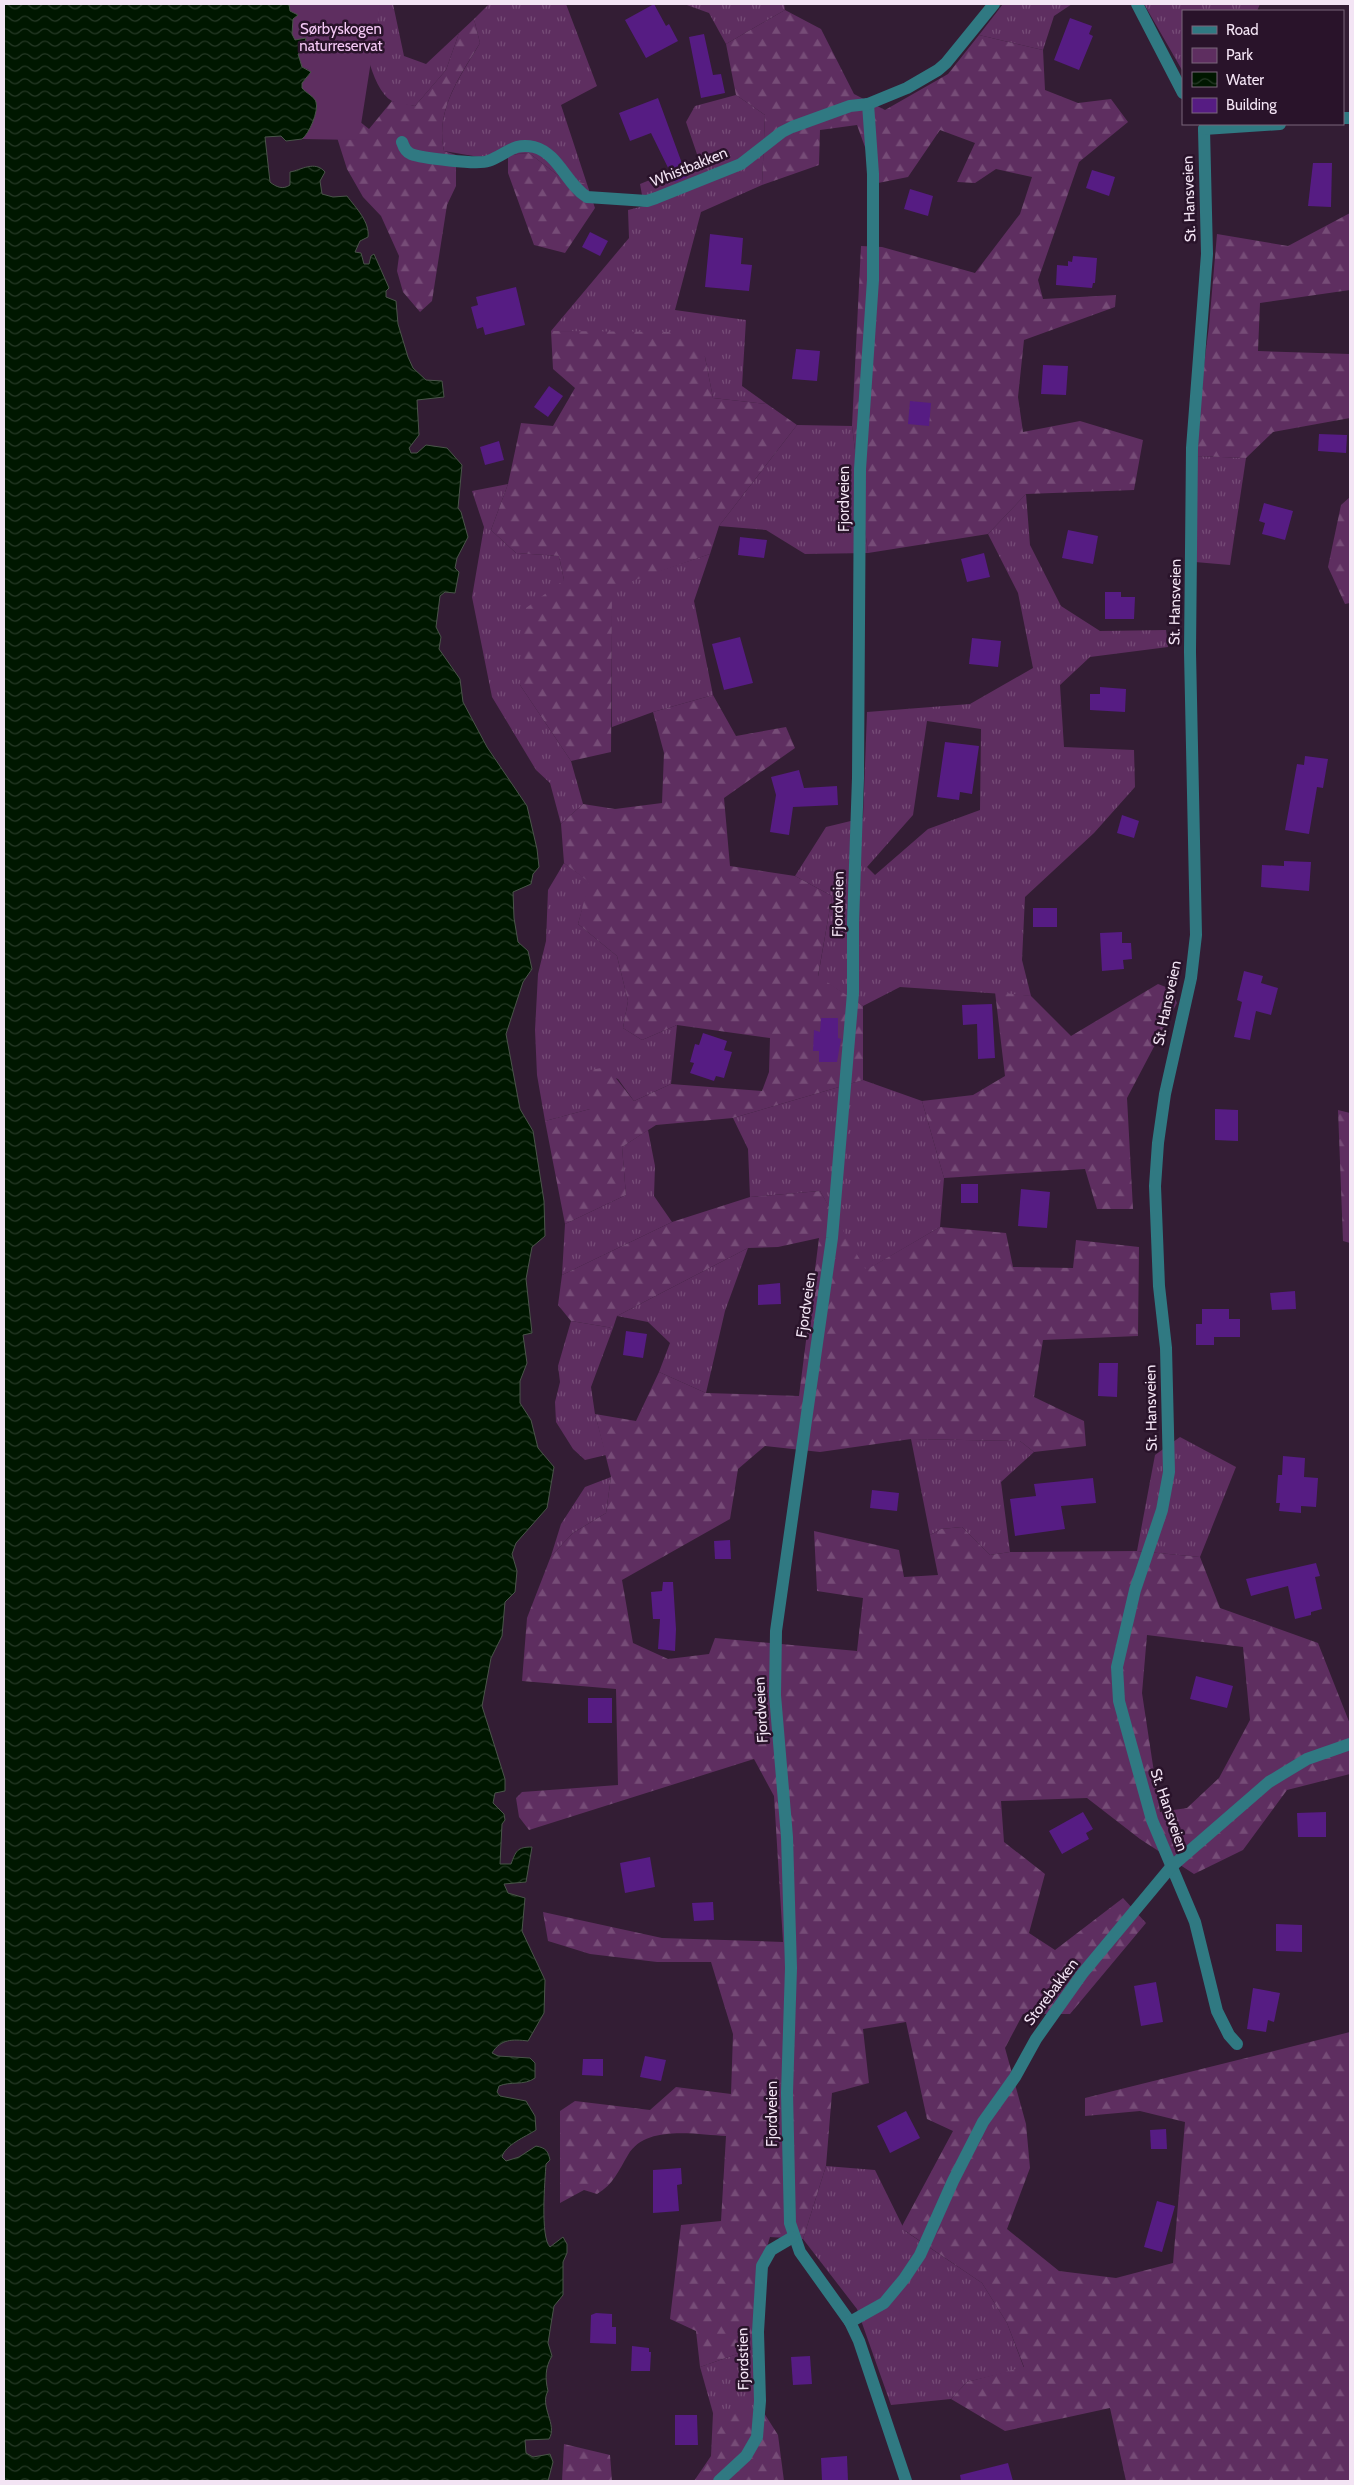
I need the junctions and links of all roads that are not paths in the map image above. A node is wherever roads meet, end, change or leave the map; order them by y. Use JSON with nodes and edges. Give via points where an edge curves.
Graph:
{"nodes":[{"id":1,"x":994,"y":4,"type":"edge"},
{"id":2,"x":1137,"y":4,"type":"edge"},
{"id":3,"x":1182,"y":91,"type":"edge"},
{"id":4,"x":868,"y":104,"type":"junction"},
{"id":5,"x":1241,"y":125,"type":"edge"},
{"id":6,"x":1202,"y":126,"type":"edge"},
{"id":7,"x":402,"y":142,"type":"dead end"},
{"id":8,"x":1350,"y":1744,"type":"edge"},
{"id":9,"x":1171,"y":1866,"type":"junction"},
{"id":10,"x":1238,"y":2044,"type":"dead end"},
{"id":11,"x":793,"y":2237,"type":"junction"},
{"id":12,"x":850,"y":2322,"type":"junction"},
{"id":13,"x":719,"y":2481,"type":"edge"},
{"id":14,"x":906,"y":2481,"type":"edge"}],
"edges":[{"from":1,"to":4,"type":"street","name":"Whistbakken","via":[[938,70],[907,88]]},
{"from":2,"to":3,"type":"street"},
{"from":4,"to":7,"type":"street","name":"Whistbakken","via":[[850,106],[792,127],[734,168],[647,201],[587,197],[537,148],[518,146],[487,162],[474,162],[414,155],[404,148]]},
{"from":4,"to":11,"type":"street","name":"Fjordveien","via":[[874,174],[873,280],[860,469],[854,992],[832,1238],[776,1631],[775,1695],[787,1837],[791,1959],[787,2093]]},
{"from":5,"to":6,"type":"street"},
{"from":6,"to":9,"type":"street","name":"St. Hansveien","via":[[1207,254],[1192,448],[1190,652],[1196,935],[1191,978],[1165,1094],[1155,1186],[1158,1286],[1166,1348],[1168,1472],[1162,1510],[1135,1590],[1117,1667],[1119,1701],[1152,1820]]},
{"from":8,"to":9,"type":"street","name":"Storebakken","via":[[1307,1759],[1277,1777]]},
{"from":9,"to":10,"type":"street","name":"St. Hansveien","via":[[1195,1922],[1218,2011],[1229,2035]]},
{"from":9,"to":12,"type":"street","name":"Storebakken","via":[[1082,1974],[1036,2039],[983,2122],[920,2255],[904,2279],[884,2303]]},
{"from":11,"to":12,"type":"street","name":"Fjordveien","via":[[800,2252]]},
{"from":11,"to":13,"type":"street","name":"Fjordstien","via":[[771,2250],[762,2266],[757,2436],[746,2456]]},
{"from":12,"to":14,"type":"street","name":"Fjordveien","via":[[868,2363]]}]}
